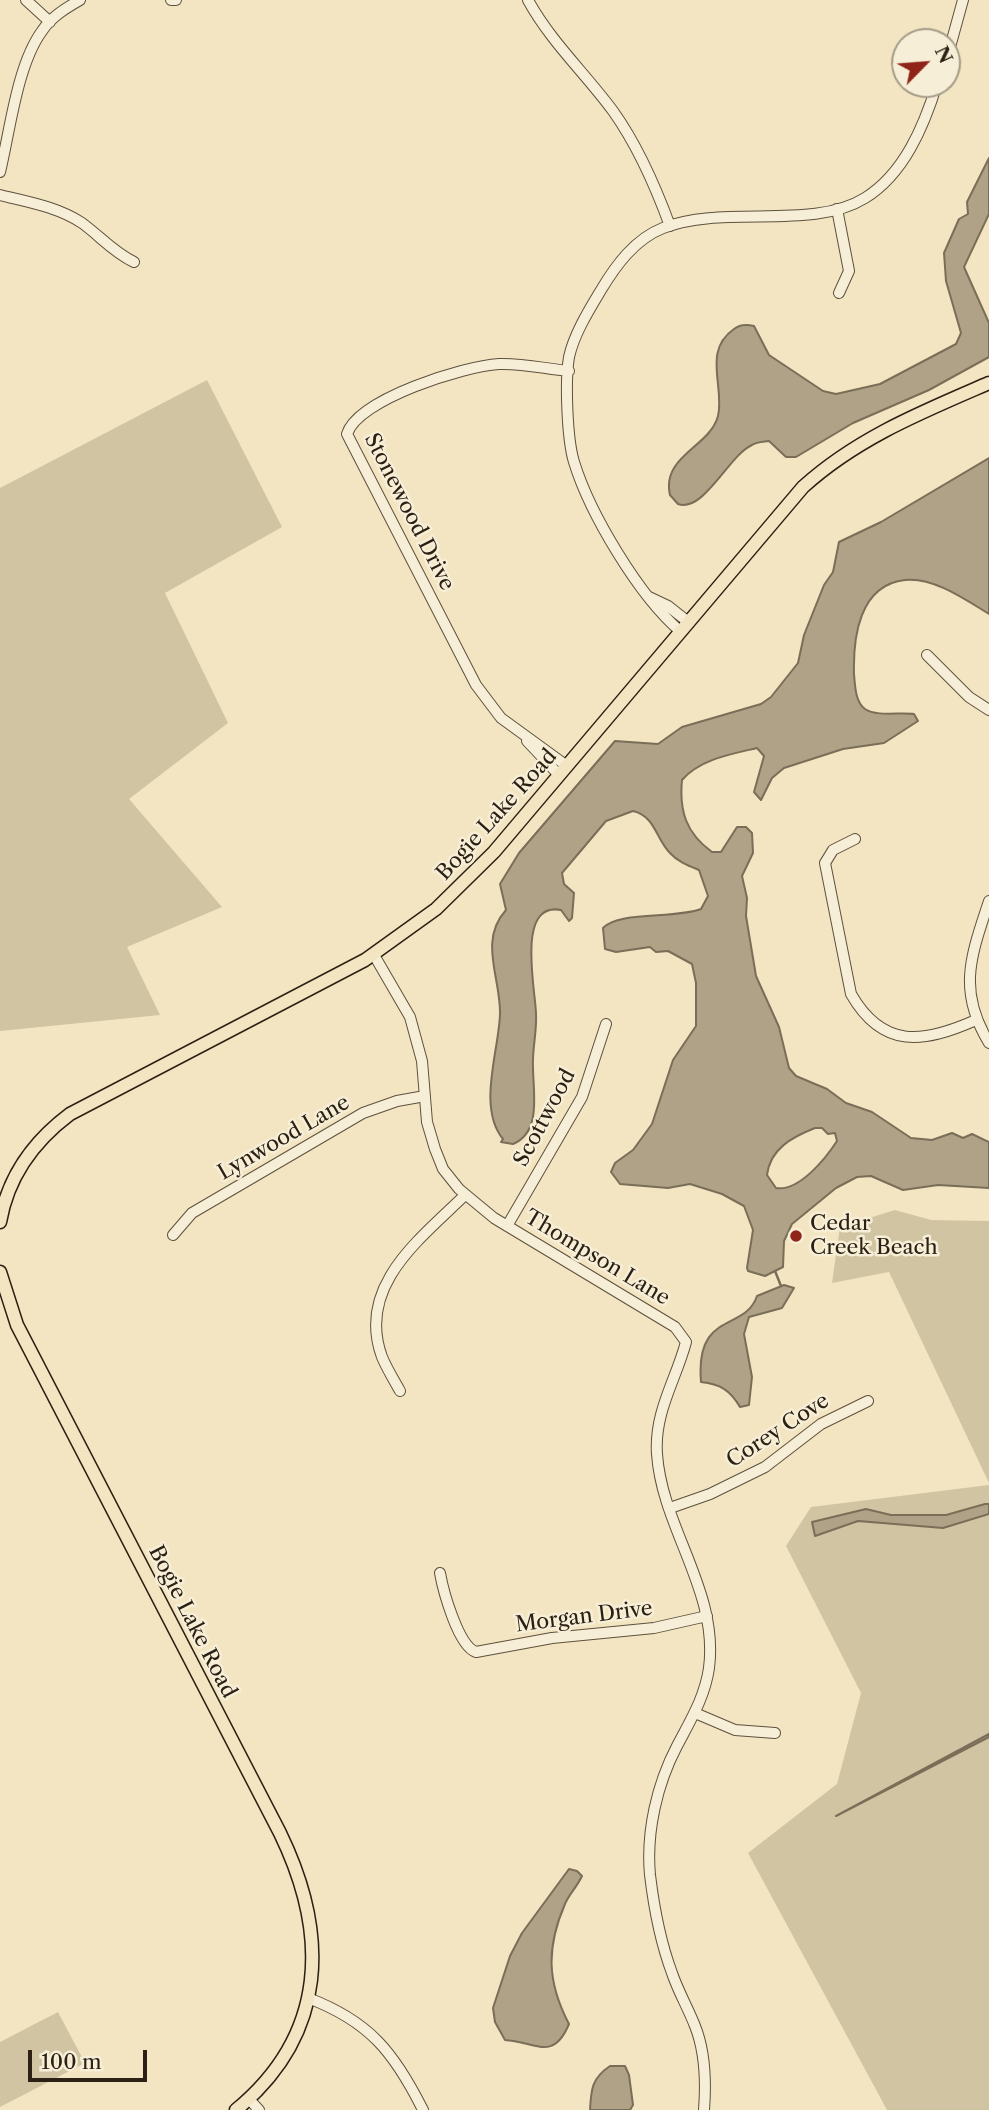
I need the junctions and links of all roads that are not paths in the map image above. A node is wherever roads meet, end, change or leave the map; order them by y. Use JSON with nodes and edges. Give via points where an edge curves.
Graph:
{"nodes":[{"id":1,"x":26,"y":0,"type":"edge"},
{"id":2,"x":80,"y":0,"type":"edge"},
{"id":3,"x":171,"y":0,"type":"edge"},
{"id":4,"x":176,"y":0,"type":"edge"},
{"id":5,"x":528,"y":0,"type":"edge"},
{"id":6,"x":963,"y":0,"type":"edge"},
{"id":7,"x":50,"y":22,"type":"junction"},
{"id":8,"x":955,"y":28,"type":"edge"},
{"id":9,"x":931,"y":98,"type":"edge"},
{"id":10,"x":0,"y":173,"type":"edge"},
{"id":11,"x":0,"y":195,"type":"edge"},
{"id":12,"x":837,"y":209,"type":"junction"},
{"id":13,"x":670,"y":226,"type":"junction"},
{"id":14,"x":134,"y":262,"type":"dead end"},
{"id":15,"x":839,"y":293,"type":"dead end"},
{"id":16,"x":569,"y":371,"type":"junction"},
{"id":17,"x":989,"y":383,"type":"edge"},
{"id":18,"x":684,"y":626,"type":"junction"},
{"id":19,"x":928,"y":655,"type":"dead end"},
{"id":20,"x":989,"y":710,"type":"edge"},
{"id":21,"x":563,"y":770,"type":"junction"},
{"id":22,"x":855,"y":839,"type":"dead end"},
{"id":23,"x":989,"y":901,"type":"edge"},
{"id":24,"x":374,"y":955,"type":"junction"},
{"id":25,"x":976,"y":1020,"type":"junction"},
{"id":26,"x":606,"y":1024,"type":"dead end"},
{"id":27,"x":989,"y":1044,"type":"edge"},
{"id":28,"x":425,"y":1096,"type":"junction"},
{"id":29,"x":465,"y":1195,"type":"junction"},
{"id":30,"x":3,"y":1197,"type":"edge"},
{"id":31,"x":0,"y":1222,"type":"edge"},
{"id":32,"x":507,"y":1226,"type":"junction"},
{"id":33,"x":173,"y":1235,"type":"dead end"},
{"id":34,"x":0,"y":1272,"type":"edge"},
{"id":35,"x":400,"y":1391,"type":"dead end"},
{"id":36,"x":868,"y":1401,"type":"dead end"},
{"id":37,"x":670,"y":1508,"type":"junction"},
{"id":38,"x":440,"y":1573,"type":"dead end"},
{"id":39,"x":706,"y":1616,"type":"junction"},
{"id":40,"x":695,"y":1713,"type":"junction"},
{"id":41,"x":775,"y":1733,"type":"dead end"},
{"id":42,"x":308,"y":1998,"type":"junction"},
{"id":43,"x":249,"y":2099,"type":"junction"},
{"id":44,"x":236,"y":2110,"type":"edge"},
{"id":45,"x":259,"y":2110,"type":"edge"},
{"id":46,"x":422,"y":2110,"type":"edge"},
{"id":47,"x":704,"y":2110,"type":"edge"}],
"edges":[{"from":1,"to":7,"type":"street"},
{"from":2,"to":7,"type":"street"},
{"from":3,"to":4,"type":"street"},
{"from":5,"to":13,"type":"street","via":[[629,135]]},
{"from":6,"to":8,"type":"street"},
{"from":7,"to":10,"type":"street","via":[[26,64]]},
{"from":9,"to":12,"type":"street","via":[[910,149],[890,178],[865,198]]},
{"from":11,"to":14,"type":"street","via":[[71,216],[117,254]]},
{"from":12,"to":13,"type":"street","via":[[708,218]]},
{"from":12,"to":15,"type":"street","via":[[849,271]]},
{"from":13,"to":16,"type":"street","via":[[639,243],[607,281],[579,330]]},
{"from":16,"to":18,"type":"street","via":[[574,461],[615,546],[649,596],[668,606]]},
{"from":16,"to":21,"type":"street","name":"Stonewood Drive","via":[[500,364],[441,375],[370,407],[357,416],[347,434],[476,685],[491,708],[525,737],[548,749]]},
{"from":17,"to":18,"type":"main road","name":"Bogie Lake Road","via":[[888,428],[837,458],[781,509]]},
{"from":18,"to":21,"type":"main road","name":"Bogie Lake Road"},
{"from":19,"to":20,"type":"street","via":[[969,697]]},
{"from":21,"to":24,"type":"main road","name":"Bogie Lake Road","via":[[463,886]]},
{"from":22,"to":25,"type":"street","via":[[833,850],[825,863],[851,995],[859,1009],[884,1031],[908,1038],[936,1037]]},
{"from":23,"to":25,"type":"street","via":[[969,971]]},
{"from":24,"to":28,"type":"street","name":"Thompson Lane","via":[[410,1017],[422,1061]]},
{"from":24,"to":30,"type":"main road","name":"Bogie Lake Road","via":[[70,1114],[32,1149]]},
{"from":25,"to":27,"type":"street"},
{"from":26,"to":32,"type":"street","name":"Scottwood","via":[[582,1097]]},
{"from":28,"to":29,"type":"street","name":"Thompson Lane","via":[[427,1122],[443,1169]]},
{"from":28,"to":33,"type":"street","name":"Lynwood Lane","via":[[363,1113],[192,1213]]},
{"from":29,"to":32,"type":"street","name":"Thompson Lane"},
{"from":29,"to":35,"type":"street","via":[[394,1267],[382,1290],[376,1322],[378,1343]]},
{"from":30,"to":31,"type":"main road","name":"Bogie Lake Road"},
{"from":32,"to":37,"type":"street","name":"Thompson Lane","via":[[681,1331],[686,1342],[659,1416],[657,1453]]},
{"from":34,"to":42,"type":"main road","name":"Bogie Lake Road","via":[[23,1336],[297,1868],[312,1927]]},
{"from":36,"to":37,"type":"street","name":"Corey Cove","via":[[821,1424],[765,1467]]},
{"from":37,"to":39,"type":"street","name":"Thompson Lane"},
{"from":38,"to":39,"type":"street","name":"Morgan Drive","via":[[468,1648],[476,1652],[552,1638],[654,1629]]},
{"from":39,"to":40,"type":"street","name":"Thompson Lane","via":[[709,1669]]},
{"from":40,"to":41,"type":"street","via":[[735,1730]]},
{"from":40,"to":47,"type":"street","name":"Thompson Lane","via":[[660,1788],[652,1823],[650,1870],[654,1913],[672,1974],[697,2029],[706,2084]]},
{"from":42,"to":43,"type":"main road","name":"Bogie Lake Road","via":[[284,2056]]},
{"from":42,"to":46,"type":"street","via":[[368,2029],[387,2048]]},
{"from":43,"to":44,"type":"main road","name":"Bogie Lake Road"},
{"from":43,"to":45,"type":"street"}]}
